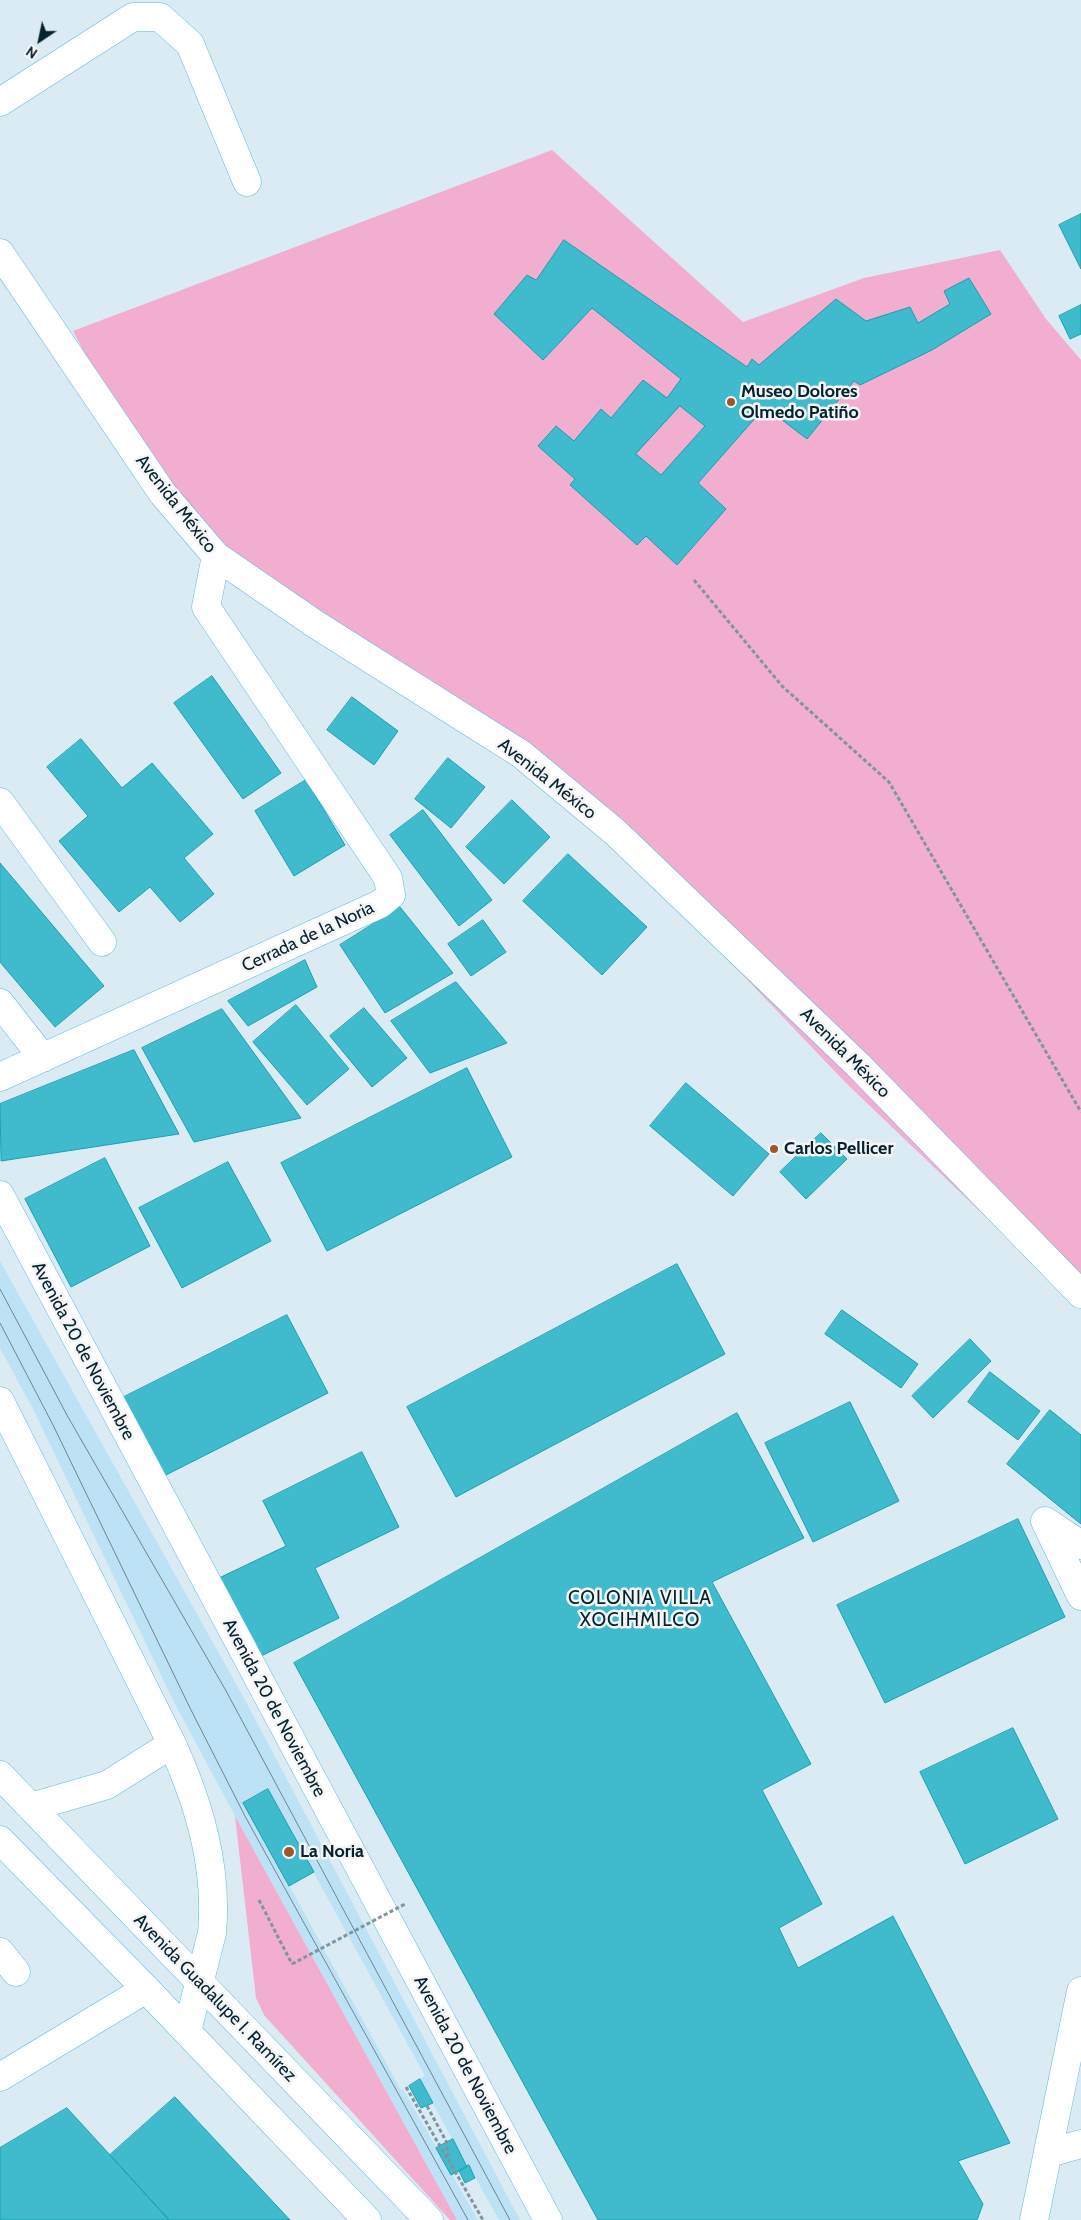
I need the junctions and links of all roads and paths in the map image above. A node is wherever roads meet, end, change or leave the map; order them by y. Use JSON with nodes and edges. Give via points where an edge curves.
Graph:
{"nodes":[{"id":1,"x":0,"y":102,"type":"edge"},
{"id":2,"x":248,"y":182,"type":"dead end"},
{"id":3,"x":0,"y":253,"type":"edge"},
{"id":4,"x":216,"y":556,"type":"junction"},
{"id":5,"x":694,"y":580,"type":"dead end"},
{"id":6,"x":0,"y":802,"type":"edge"},
{"id":7,"x":102,"y":942,"type":"dead end"},
{"id":8,"x":0,"y":1003,"type":"edge"},
{"id":9,"x":43,"y":1058,"type":"junction"},
{"id":10,"x":0,"y":1077,"type":"edge"},
{"id":11,"x":1081,"y":1112,"type":"edge"},
{"id":12,"x":0,"y":1195,"type":"edge"},
{"id":13,"x":1081,"y":1294,"type":"edge"},
{"id":14,"x":0,"y":1402,"type":"edge"},
{"id":15,"x":1081,"y":1545,"type":"edge"},
{"id":16,"x":1081,"y":1596,"type":"edge"},
{"id":17,"x":172,"y":1744,"type":"junction"},
{"id":18,"x":0,"y":1775,"type":"edge"},
{"id":19,"x":31,"y":1807,"type":"junction"},
{"id":20,"x":0,"y":1840,"type":"edge"},
{"id":21,"x":259,"y":1900,"type":"dead end"},
{"id":22,"x":405,"y":1904,"type":"dead end"},
{"id":23,"x":199,"y":1982,"type":"junction"},
{"id":24,"x":146,"y":1988,"type":"junction"},
{"id":25,"x":1081,"y":1991,"type":"edge"},
{"id":26,"x":187,"y":2031,"type":"junction"},
{"id":27,"x":0,"y":2077,"type":"edge"},
{"id":28,"x":406,"y":2087,"type":"dead end"},
{"id":29,"x":427,"y":2106,"type":"dead end"},
{"id":30,"x":1081,"y":2144,"type":"edge"},
{"id":31,"x":1049,"y":2153,"type":"junction"},
{"id":32,"x":449,"y":2161,"type":"junction"},
{"id":33,"x":367,"y":2220,"type":"edge"},
{"id":34,"x":429,"y":2220,"type":"edge"},
{"id":35,"x":483,"y":2220,"type":"edge"},
{"id":36,"x":548,"y":2220,"type":"edge"},
{"id":37,"x":1034,"y":2220,"type":"edge"}],
"edges":[{"from":1,"to":2,"type":"main road","via":[[132,17],[160,17],[190,44]]},
{"from":3,"to":4,"type":"main road","name":"Avenida México","via":[[163,494]]},
{"from":4,"to":9,"type":"main road","name":"Cerrada de la Noria","via":[[206,607],[388,878],[391,895],[380,904]]},
{"from":4,"to":13,"type":"main road","name":"Avenida México","via":[[315,624],[521,754],[616,832],[858,1065]]},
{"from":5,"to":11,"type":"path","via":[[782,686],[889,782]]},
{"from":6,"to":7,"type":"main road"},
{"from":8,"to":9,"type":"main road"},
{"from":9,"to":10,"type":"main road","name":"Cerrada de la Noria"},
{"from":12,"to":36,"type":"main road","name":"Avenida 20 de Noviembre"},
{"from":14,"to":17,"type":"main road"},
{"from":15,"to":16,"type":"main road","via":[[1045,1521]]},
{"from":17,"to":19,"type":"main road","via":[[107,1785]]},
{"from":17,"to":23,"type":"main road","via":[[195,1799],[207,1846],[213,1890],[212,1933]]},
{"from":18,"to":19,"type":"main road","name":"Avenida Guadalupe I. Ramírez"},
{"from":19,"to":23,"type":"main road","name":"Avenida Guadalupe I. Ramírez"},
{"from":20,"to":24,"type":"main road"},
{"from":21,"to":22,"type":"path","bridge":true,"via":[[292,1964]]},
{"from":23,"to":26,"type":"main road"},
{"from":23,"to":34,"type":"main road","name":"Avenida Guadalupe I. Ramírez"},
{"from":24,"to":26,"type":"main road"},
{"from":24,"to":27,"type":"main road"},
{"from":25,"to":31,"type":"main road"},
{"from":26,"to":33,"type":"main road"},
{"from":28,"to":32,"type":"path"},
{"from":29,"to":32,"type":"path","via":[[446,2141]]},
{"from":30,"to":31,"type":"main road"},
{"from":31,"to":37,"type":"main road"},
{"from":32,"to":35,"type":"path"}]}
